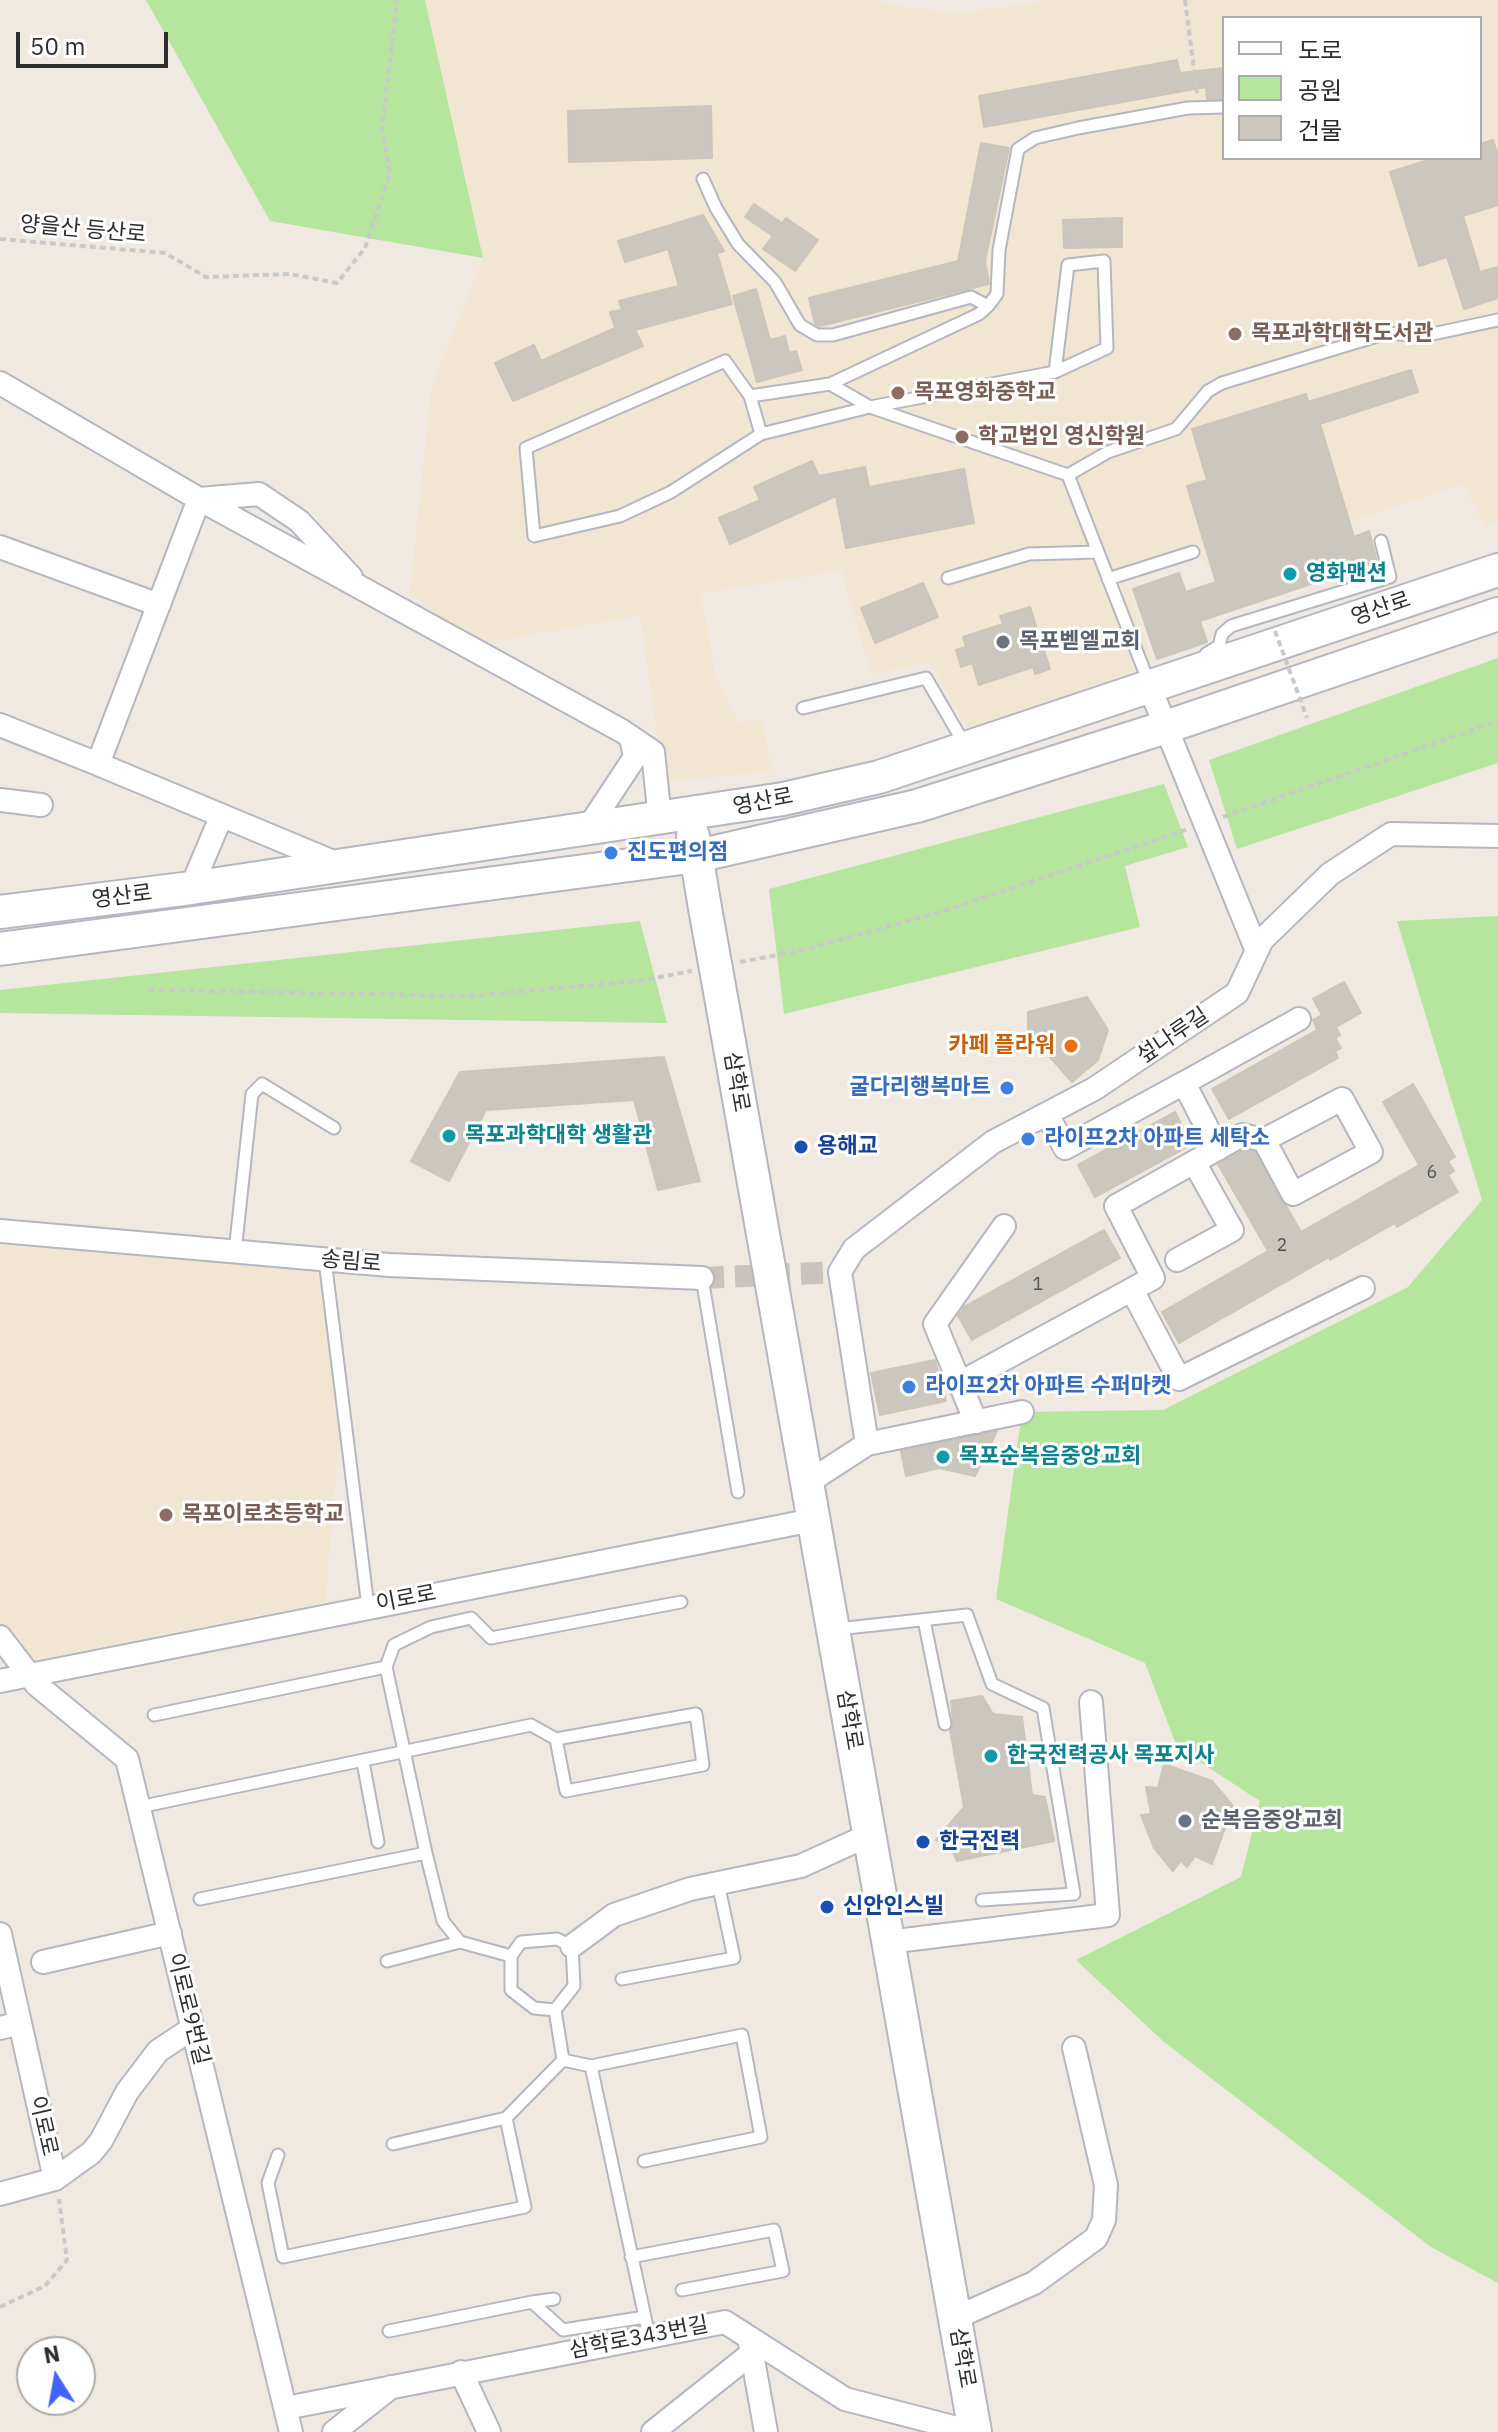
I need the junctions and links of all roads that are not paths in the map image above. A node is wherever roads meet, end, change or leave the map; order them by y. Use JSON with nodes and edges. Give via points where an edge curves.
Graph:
{"nodes":[{"id":1,"x":1222,"y":107,"type":"edge"},
{"id":2,"x":703,"y":179,"type":"dead end"},
{"id":3,"x":988,"y":306,"type":"junction"},
{"id":4,"x":1498,"y":320,"type":"edge"},
{"id":5,"x":1055,"y":372,"type":"junction"},
{"id":6,"x":0,"y":383,"type":"edge"},
{"id":7,"x":830,"y":384,"type":"junction"},
{"id":8,"x":750,"y":396,"type":"junction"},
{"id":9,"x":870,"y":407,"type":"junction"},
{"id":10,"x":761,"y":434,"type":"junction"},
{"id":11,"x":1068,"y":475,"type":"junction"},
{"id":12,"x":199,"y":499,"type":"junction"},
{"id":13,"x":1381,"y":541,"type":"dead end"},
{"id":14,"x":0,"y":547,"type":"edge"},
{"id":15,"x":1097,"y":552,"type":"junction"},
{"id":16,"x":1193,"y":552,"type":"dead end"},
{"id":17,"x":1498,"y":570,"type":"edge"},
{"id":18,"x":948,"y":578,"type":"dead end"},
{"id":19,"x":1108,"y":579,"type":"junction"},
{"id":20,"x":366,"y":593,"type":"junction"},
{"id":21,"x":159,"y":605,"type":"junction"},
{"id":22,"x":1498,"y":614,"type":"edge"},
{"id":23,"x":1148,"y":681,"type":"junction"},
{"id":24,"x":803,"y":708,"type":"dead end"},
{"id":25,"x":0,"y":725,"type":"edge"},
{"id":26,"x":1166,"y":727,"type":"junction"},
{"id":27,"x":631,"y":737,"type":"junction"},
{"id":28,"x":967,"y":749,"type":"junction"},
{"id":29,"x":98,"y":764,"type":"junction"},
{"id":30,"x":0,"y":800,"type":"edge"},
{"id":31,"x":41,"y":805,"type":"dead end"},
{"id":32,"x":221,"y":817,"type":"junction"},
{"id":33,"x":675,"y":818,"type":"junction"},
{"id":34,"x":586,"y":831,"type":"junction"},
{"id":35,"x":1498,"y":836,"type":"edge"},
{"id":36,"x":697,"y":856,"type":"junction"},
{"id":37,"x":341,"y":865,"type":"junction"},
{"id":38,"x":191,"y":888,"type":"junction"},
{"id":39,"x":0,"y":912,"type":"edge"},
{"id":40,"x":0,"y":949,"type":"edge"},
{"id":41,"x":1257,"y":951,"type":"junction"},
{"id":42,"x":1299,"y":1019,"type":"dead end"},
{"id":43,"x":1184,"y":1083,"type":"junction"},
{"id":44,"x":1047,"y":1114,"type":"junction"},
{"id":45,"x":334,"y":1128,"type":"dead end"},
{"id":46,"x":1264,"y":1140,"type":"junction"},
{"id":47,"x":1218,"y":1149,"type":"junction"},
{"id":48,"x":1194,"y":1162,"type":"junction"},
{"id":49,"x":1004,"y":1226,"type":"dead end"},
{"id":50,"x":0,"y":1231,"type":"edge"},
{"id":51,"x":235,"y":1252,"type":"junction"},
{"id":52,"x":325,"y":1260,"type":"junction"},
{"id":53,"x":1177,"y":1260,"type":"dead end"},
{"id":54,"x":702,"y":1278,"type":"joint"},
{"id":55,"x":1363,"y":1288,"type":"dead end"},
{"id":56,"x":1132,"y":1290,"type":"junction"},
{"id":57,"x":960,"y":1383,"type":"junction"},
{"id":58,"x":1022,"y":1412,"type":"dead end"},
{"id":59,"x":976,"y":1422,"type":"junction"},
{"id":60,"x":867,"y":1444,"type":"junction"},
{"id":61,"x":807,"y":1483,"type":"junction"},
{"id":62,"x":738,"y":1492,"type":"dead end"},
{"id":63,"x":813,"y":1520,"type":"junction"},
{"id":64,"x":681,"y":1602,"type":"dead end"},
{"id":65,"x":368,"y":1607,"type":"junction"},
{"id":66,"x":924,"y":1620,"type":"junction"},
{"id":67,"x":833,"y":1629,"type":"junction"},
{"id":68,"x":0,"y":1637,"type":"edge"},
{"id":69,"x":386,"y":1667,"type":"junction"},
{"id":70,"x":28,"y":1673,"type":"junction"},
{"id":71,"x":0,"y":1681,"type":"edge"},
{"id":72,"x":1091,"y":1702,"type":"dead end"},
{"id":73,"x":154,"y":1715,"type":"dead end"},
{"id":74,"x":945,"y":1724,"type":"dead end"},
{"id":75,"x":556,"y":1739,"type":"junction"},
{"id":76,"x":406,"y":1753,"type":"junction"},
{"id":77,"x":363,"y":1762,"type":"junction"},
{"id":78,"x":139,"y":1807,"type":"junction"},
{"id":79,"x":869,"y":1835,"type":"junction"},
{"id":80,"x":378,"y":1842,"type":"dead end"},
{"id":81,"x":426,"y":1853,"type":"junction"},
{"id":82,"x":718,"y":1883,"type":"junction"},
{"id":83,"x":200,"y":1899,"type":"dead end"},
{"id":84,"x":982,"y":1900,"type":"dead end"},
{"id":85,"x":170,"y":1933,"type":"junction"},
{"id":86,"x":0,"y":1934,"type":"edge"},
{"id":87,"x":460,"y":1942,"type":"junction"},
{"id":88,"x":888,"y":1942,"type":"junction"},
{"id":89,"x":572,"y":1946,"type":"junction"},
{"id":90,"x":511,"y":1956,"type":"junction"},
{"id":91,"x":387,"y":1961,"type":"dead end"},
{"id":92,"x":43,"y":1962,"type":"dead end"},
{"id":93,"x":622,"y":1979,"type":"dead end"},
{"id":94,"x":555,"y":2010,"type":"junction"},
{"id":95,"x":10,"y":2025,"type":"edge"},
{"id":96,"x":193,"y":2028,"type":"junction"},
{"id":97,"x":1074,"y":2048,"type":"dead end"},
{"id":98,"x":563,"y":2060,"type":"junction"},
{"id":99,"x":591,"y":2066,"type":"junction"},
{"id":100,"x":506,"y":2118,"type":"junction"},
{"id":101,"x":393,"y":2144,"type":"dead end"},
{"id":102,"x":278,"y":2155,"type":"dead end"},
{"id":103,"x":644,"y":2161,"type":"dead end"},
{"id":104,"x":55,"y":2179,"type":"junction"},
{"id":105,"x":0,"y":2194,"type":"edge"},
{"id":106,"x":631,"y":2257,"type":"junction"},
{"id":107,"x":682,"y":2290,"type":"dead end"},
{"id":108,"x":554,"y":2299,"type":"dead end"},
{"id":109,"x":532,"y":2302,"type":"junction"},
{"id":110,"x":955,"y":2318,"type":"junction"},
{"id":111,"x":647,"y":2327,"type":"junction"},
{"id":112,"x":389,"y":2331,"type":"dead end"},
{"id":113,"x":751,"y":2345,"type":"junction"},
{"id":114,"x":461,"y":2372,"type":"junction"},
{"id":115,"x":395,"y":2384,"type":"junction"},
{"id":116,"x":286,"y":2408,"type":"junction"},
{"id":117,"x":291,"y":2432,"type":"edge"},
{"id":118,"x":334,"y":2432,"type":"edge"},
{"id":119,"x":489,"y":2432,"type":"edge"},
{"id":120,"x":653,"y":2432,"type":"edge"},
{"id":121,"x":766,"y":2432,"type":"edge"},
{"id":122,"x":973,"y":2432,"type":"edge"}],
"edges":[{"from":1,"to":3,"type":"lane","via":[[1035,138],[1018,149],[999,250],[997,294]]},
{"from":2,"to":3,"type":"lane","via":[[738,244],[775,282],[800,325],[817,335],[971,297]]},
{"from":3,"to":7,"type":"lane"},
{"from":4,"to":11,"type":"lane","via":[[1423,336],[1387,333],[1222,383],[1208,391],[1176,429],[1108,452]]},
{"from":5,"to":5,"type":"lane","via":[[1107,348],[1104,261],[1068,265]]},
{"from":5,"to":9,"type":"lane"},
{"from":6,"to":12,"type":"street"},
{"from":7,"to":8,"type":"lane"},
{"from":7,"to":9,"type":"lane"},
{"from":8,"to":10,"type":"lane"},
{"from":8,"to":10,"type":"lane","via":[[725,361],[526,448],[534,536],[620,516],[671,492]]},
{"from":9,"to":10,"type":"lane"},
{"from":9,"to":11,"type":"lane"},
{"from":11,"to":15,"type":"lane"},
{"from":12,"to":20,"type":"street"},
{"from":12,"to":20,"type":"street","via":[[259,494],[299,521]]},
{"from":12,"to":21,"type":"street"},
{"from":13,"to":23,"type":"lane","via":[[1390,577],[1231,626],[1210,652]]},
{"from":14,"to":21,"type":"street"},
{"from":15,"to":18,"type":"lane","via":[[1029,554]]},
{"from":15,"to":19,"type":"lane"},
{"from":16,"to":19,"type":"lane"},
{"from":17,"to":23,"type":"street","name":"영산로"},
{"from":19,"to":23,"type":"lane"},
{"from":20,"to":27,"type":"street"},
{"from":21,"to":29,"type":"street"},
{"from":22,"to":26,"type":"street","name":"영산로"},
{"from":23,"to":26,"type":"street"},
{"from":23,"to":28,"type":"street","name":"영산로"},
{"from":24,"to":28,"type":"lane","via":[[926,678]]},
{"from":25,"to":29,"type":"street"},
{"from":26,"to":36,"type":"street","name":"영산로","via":[[917,806]]},
{"from":26,"to":41,"type":"street"},
{"from":27,"to":33,"type":"street","via":[[653,752]]},
{"from":27,"to":34,"type":"street","via":[[635,757]]},
{"from":28,"to":33,"type":"street","name":"영산로","via":[[879,777]]},
{"from":29,"to":32,"type":"street"},
{"from":30,"to":31,"type":"street"},
{"from":32,"to":37,"type":"street"},
{"from":32,"to":38,"type":"street"},
{"from":33,"to":34,"type":"street","name":"영산로"},
{"from":33,"to":36,"type":"street"},
{"from":34,"to":37,"type":"street","name":"영산로"},
{"from":35,"to":41,"type":"street","name":"섶나루길","via":[[1391,834],[1330,874]]},
{"from":36,"to":40,"type":"street","name":"영산로"},
{"from":36,"to":61,"type":"street","name":"삼학로","bridge":true},
{"from":37,"to":38,"type":"street","name":"영산로"},
{"from":38,"to":39,"type":"street","name":"영산로"},
{"from":41,"to":44,"type":"street","name":"섶나루길","via":[[1237,993],[1094,1089]]},
{"from":42,"to":43,"type":"street"},
{"from":43,"to":44,"type":"street","via":[[1065,1148]]},
{"from":43,"to":47,"type":"street"},
{"from":44,"to":60,"type":"street","name":"섶나루길","via":[[993,1142],[854,1249],[840,1272]]},
{"from":45,"to":51,"type":"lane","via":[[262,1084],[252,1094]]},
{"from":46,"to":46,"type":"street","via":[[1342,1099],[1371,1152],[1293,1194]]},
{"from":46,"to":47,"type":"street","via":[[1242,1135]]},
{"from":47,"to":48,"type":"street"},
{"from":48,"to":53,"type":"street","via":[[1232,1230]]},
{"from":48,"to":56,"type":"street","via":[[1116,1206],[1153,1278]]},
{"from":49,"to":57,"type":"street","via":[[935,1324]]},
{"from":50,"to":51,"type":"street","name":"송림로"},
{"from":51,"to":52,"type":"street","name":"송림로"},
{"from":52,"to":54,"type":"street","name":"송림로"},
{"from":52,"to":65,"type":"lane"},
{"from":54,"to":62,"type":"lane"},
{"from":55,"to":56,"type":"street","via":[[1179,1379]]},
{"from":56,"to":57,"type":"street"},
{"from":57,"to":59,"type":"street"},
{"from":58,"to":59,"type":"street"},
{"from":59,"to":60,"type":"street"},
{"from":60,"to":61,"type":"street"},
{"from":61,"to":63,"type":"street","name":"삼학로"},
{"from":63,"to":65,"type":"street","name":"이로로"},
{"from":63,"to":67,"type":"street","name":"삼학로"},
{"from":64,"to":69,"type":"lane","via":[[491,1638],[471,1618],[431,1627],[394,1645]]},
{"from":65,"to":70,"type":"street","name":"이로로"},
{"from":66,"to":67,"type":"lane"},
{"from":66,"to":74,"type":"lane"},
{"from":66,"to":84,"type":"lane","via":[[967,1615],[992,1684],[1043,1708],[1074,1894]]},
{"from":67,"to":79,"type":"street","name":"삼학로"},
{"from":68,"to":70,"type":"street","name":"이로로9번길"},
{"from":69,"to":73,"type":"lane"},
{"from":69,"to":76,"type":"lane"},
{"from":70,"to":71,"type":"street","name":"이로로"},
{"from":70,"to":78,"type":"street","name":"이로로9번길","via":[[127,1759]]},
{"from":72,"to":88,"type":"street","via":[[1108,1915]]},
{"from":75,"to":75,"type":"lane","via":[[696,1714],[703,1765],[566,1791]]},
{"from":75,"to":76,"type":"lane","via":[[531,1725]]},
{"from":76,"to":77,"type":"lane"},
{"from":76,"to":81,"type":"lane"},
{"from":77,"to":78,"type":"lane"},
{"from":77,"to":80,"type":"lane"},
{"from":78,"to":85,"type":"street","name":"이로로9번길"},
{"from":79,"to":82,"type":"street","via":[[801,1866]]},
{"from":79,"to":88,"type":"street","name":"삼학로"},
{"from":81,"to":83,"type":"lane"},
{"from":81,"to":87,"type":"lane","via":[[443,1921]]},
{"from":82,"to":89,"type":"street","via":[[614,1915]]},
{"from":82,"to":93,"type":"lane","via":[[734,1958]]},
{"from":85,"to":92,"type":"street"},
{"from":85,"to":96,"type":"street","name":"이로로9번길"},
{"from":86,"to":95,"type":"street","name":"이로로"},
{"from":87,"to":90,"type":"lane"},
{"from":87,"to":91,"type":"lane"},
{"from":88,"to":110,"type":"street","name":"삼학로"},
{"from":89,"to":90,"type":"lane","via":[[557,1939],[521,1942]]},
{"from":89,"to":94,"type":"lane","via":[[574,1986]]},
{"from":90,"to":94,"type":"lane","via":[[511,1990],[534,2008]]},
{"from":94,"to":98,"type":"lane"},
{"from":95,"to":104,"type":"street","name":"이로로"},
{"from":96,"to":104,"type":"street","via":[[158,2051],[127,2092],[101,2141]]},
{"from":96,"to":116,"type":"street","name":"이로로9번길"},
{"from":97,"to":110,"type":"street","via":[[1106,2185],[1104,2220],[1096,2238],[1034,2283]]},
{"from":98,"to":99,"type":"lane"},
{"from":98,"to":100,"type":"lane"},
{"from":99,"to":103,"type":"lane","via":[[742,2035],[761,2137]]},
{"from":99,"to":106,"type":"lane"},
{"from":100,"to":101,"type":"lane"},
{"from":100,"to":102,"type":"lane","via":[[525,2207],[283,2257],[268,2183]]},
{"from":104,"to":105,"type":"street"},
{"from":106,"to":107,"type":"lane","via":[[774,2230],[783,2271]]},
{"from":106,"to":111,"type":"lane"},
{"from":108,"to":109,"type":"lane"},
{"from":109,"to":111,"type":"lane","via":[[563,2330]]},
{"from":109,"to":112,"type":"lane"},
{"from":110,"to":122,"type":"street","name":"삼학로"},
{"from":111,"to":113,"type":"street","name":"삼학로343번길","via":[[725,2322]]},
{"from":111,"to":114,"type":"street","name":"삼학로343번길"},
{"from":113,"to":120,"type":"street"},
{"from":113,"to":121,"type":"street"},
{"from":113,"to":122,"type":"street","name":"삼학로343번길","via":[[845,2399]]},
{"from":114,"to":115,"type":"street","name":"삼학로343번길"},
{"from":114,"to":119,"type":"street"},
{"from":115,"to":116,"type":"street","name":"삼학로343번길"},
{"from":115,"to":118,"type":"street"},
{"from":116,"to":117,"type":"street","name":"이로로9번길"}]}
